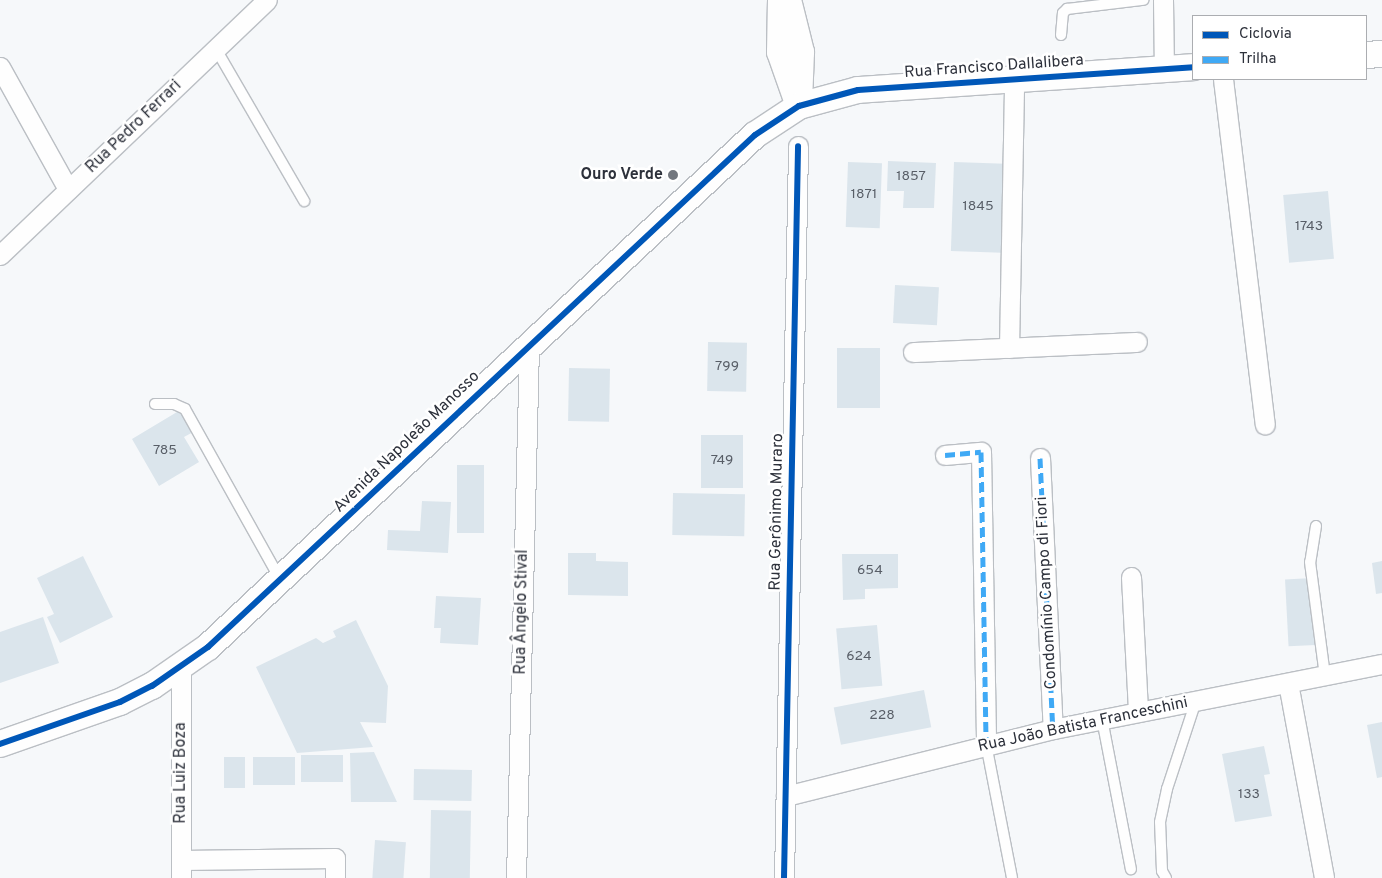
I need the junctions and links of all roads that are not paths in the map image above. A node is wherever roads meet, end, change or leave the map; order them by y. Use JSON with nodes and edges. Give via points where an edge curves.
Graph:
{"nodes":[{"id":1,"x":267,"y":0,"type":"edge"},
{"id":2,"x":781,"y":0,"type":"edge"},
{"id":3,"x":788,"y":0,"type":"edge"},
{"id":4,"x":1143,"y":0,"type":"edge"},
{"id":5,"x":1163,"y":0,"type":"edge"},
{"id":6,"x":1061,"y":35,"type":"dead end"},
{"id":7,"x":216,"y":49,"type":"junction"},
{"id":8,"x":1382,"y":54,"type":"edge"},
{"id":9,"x":1367,"y":55,"type":"edge"},
{"id":10,"x":0,"y":67,"type":"edge"},
{"id":11,"x":1192,"y":67,"type":"edge"},
{"id":12,"x":1164,"y":69,"type":"junction"},
{"id":13,"x":1014,"y":80,"type":"junction"},
{"id":14,"x":1223,"y":80,"type":"edge"},
{"id":15,"x":799,"y":106,"type":"junction"},
{"id":16,"x":798,"y":146,"type":"dead end"},
{"id":17,"x":68,"y":189,"type":"junction"},
{"id":18,"x":304,"y":202,"type":"dead end"},
{"id":19,"x":0,"y":255,"type":"edge"},
{"id":20,"x":1137,"y":342,"type":"dead end"},
{"id":21,"x":528,"y":346,"type":"junction"},
{"id":22,"x":1009,"y":348,"type":"junction"},
{"id":23,"x":913,"y":352,"type":"dead end"},
{"id":24,"x":155,"y":404,"type":"dead end"},
{"id":25,"x":1265,"y":424,"type":"dead end"},
{"id":26,"x":945,"y":455,"type":"dead end"},
{"id":27,"x":1040,"y":458,"type":"dead end"},
{"id":28,"x":1316,"y":526,"type":"dead end"},
{"id":29,"x":1131,"y":577,"type":"dead end"},
{"id":30,"x":281,"y":581,"type":"junction"},
{"id":31,"x":1382,"y":664,"type":"edge"},
{"id":32,"x":182,"y":667,"type":"junction"},
{"id":33,"x":1325,"y":676,"type":"junction"},
{"id":34,"x":1288,"y":683,"type":"junction"},
{"id":35,"x":1196,"y":701,"type":"junction"},
{"id":36,"x":1138,"y":712,"type":"junction"},
{"id":37,"x":1102,"y":719,"type":"junction"},
{"id":38,"x":1053,"y":729,"type":"junction"},
{"id":39,"x":0,"y":744,"type":"edge"},
{"id":40,"x":986,"y":744,"type":"junction"},
{"id":41,"x":786,"y":796,"type":"junction"},
{"id":42,"x":181,"y":869,"type":"edge"},
{"id":43,"x":1131,"y":869,"type":"dead end"},
{"id":44,"x":335,"y":878,"type":"edge"},
{"id":45,"x":516,"y":878,"type":"edge"},
{"id":46,"x":784,"y":878,"type":"edge"},
{"id":47,"x":1012,"y":878,"type":"edge"},
{"id":48,"x":1166,"y":878,"type":"edge"},
{"id":49,"x":1324,"y":878,"type":"edge"}],
"edges":[{"from":1,"to":7,"type":"street","name":"Rua Pedro Ferrari"},
{"from":2,"to":15,"type":"street","via":[[780,52]]},
{"from":3,"to":15,"type":"street","via":[[801,52]]},
{"from":4,"to":6,"type":"lane","via":[[1067,9],[1063,13]]},
{"from":5,"to":12,"type":"street"},
{"from":7,"to":17,"type":"street","name":"Rua Pedro Ferrari"},
{"from":7,"to":18,"type":"lane"},
{"from":8,"to":9,"type":"street"},
{"from":10,"to":17,"type":"street"},
{"from":11,"to":12,"type":"street","name":"Rua Francisco Dallalibera"},
{"from":12,"to":13,"type":"street","name":"Rua Francisco Dallalibera"},
{"from":13,"to":15,"type":"street","name":"Rua Francisco Dallalibera","via":[[858,90]]},
{"from":13,"to":22,"type":"street"},
{"from":14,"to":25,"type":"street"},
{"from":15,"to":21,"type":"street","name":"Avenida Napoleão Manosso","via":[[756,135]]},
{"from":16,"to":41,"type":"street","name":"Rua Gerônimo Muraro"},
{"from":17,"to":19,"type":"street","name":"Rua Pedro Ferrari"},
{"from":20,"to":22,"type":"street"},
{"from":21,"to":30,"type":"street","name":"Avenida Napoleão Manosso"},
{"from":21,"to":45,"type":"street","name":"Rua Ângelo Stival"},
{"from":22,"to":23,"type":"street"},
{"from":24,"to":30,"type":"lane","via":[[174,404],[186,409]]},
{"from":26,"to":40,"type":"street","via":[[981,452]]},
{"from":27,"to":38,"type":"street","name":"Condomínio Campo di Fiori"},
{"from":28,"to":33,"type":"lane","via":[[1310,562]]},
{"from":29,"to":36,"type":"street"},
{"from":30,"to":32,"type":"street","name":"Avenida Napoleão Manosso"},
{"from":31,"to":33,"type":"street","name":"Rua João Batista Franceschini"},
{"from":32,"to":39,"type":"street","name":"Avenida Napoleão Manosso","via":[[113,705]]},
{"from":32,"to":42,"type":"street","name":"Rua Luiz Boza"},
{"from":33,"to":34,"type":"street","name":"Rua João Batista Franceschini"},
{"from":34,"to":35,"type":"street","name":"Rua João Batista Franceschini"},
{"from":34,"to":49,"type":"street"},
{"from":35,"to":36,"type":"street","name":"Rua João Batista Franceschini"},
{"from":35,"to":48,"type":"lane","via":[[1160,822],[1162,871]]},
{"from":36,"to":37,"type":"street","name":"Rua João Batista Franceschini"},
{"from":37,"to":38,"type":"street","name":"Rua João Batista Franceschini"},
{"from":37,"to":43,"type":"lane"},
{"from":38,"to":40,"type":"street","name":"Rua João Batista Franceschini"},
{"from":40,"to":41,"type":"street","name":"Rua João Batista Franceschini"},
{"from":40,"to":47,"type":"lane"},
{"from":41,"to":46,"type":"street","name":"Rua Gerônimo Muraro"},
{"from":42,"to":44,"type":"street","via":[[334,858]]}]}
